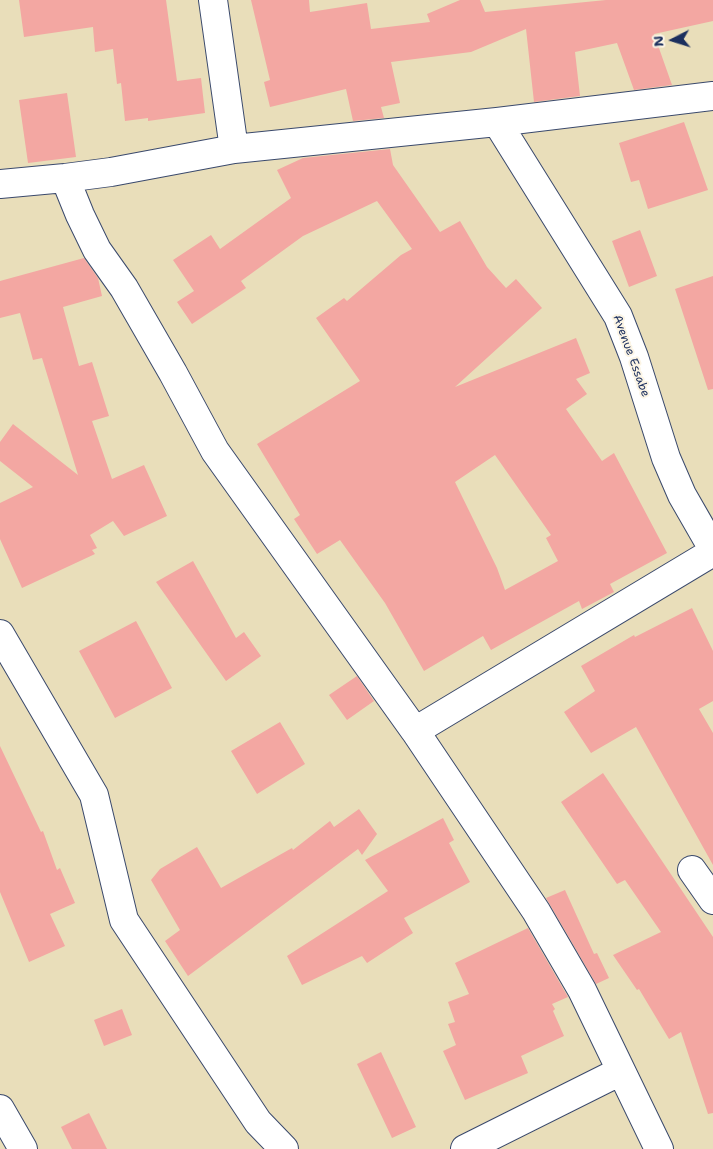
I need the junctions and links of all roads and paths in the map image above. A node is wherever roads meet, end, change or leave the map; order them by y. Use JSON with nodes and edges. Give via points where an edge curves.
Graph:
{"nodes":[{"id":1,"x":213,"y":0,"type":"edge"},
{"id":2,"x":713,"y":96,"type":"edge"},
{"id":3,"x":496,"y":122,"type":"junction"},
{"id":4,"x":234,"y":149,"type":"junction"},
{"id":5,"x":65,"y":178,"type":"junction"},
{"id":6,"x":0,"y":184,"type":"edge"},
{"id":7,"x":713,"y":551,"type":"edge"},
{"id":8,"x":0,"y":634,"type":"edge"},
{"id":9,"x":415,"y":731,"type":"junction"},
{"id":10,"x":692,"y":870,"type":"dead end"},
{"id":11,"x":713,"y":900,"type":"edge"},
{"id":12,"x":621,"y":1071,"type":"junction"},
{"id":13,"x":0,"y":1109,"type":"edge"},
{"id":14,"x":23,"y":1149,"type":"edge"},
{"id":15,"x":284,"y":1149,"type":"edge"},
{"id":16,"x":465,"y":1149,"type":"edge"},
{"id":17,"x":659,"y":1149,"type":"edge"}],
"edges":[{"from":1,"to":4,"type":"street"},
{"from":2,"to":3,"type":"street"},
{"from":3,"to":4,"type":"street"},
{"from":3,"to":7,"type":"street","name":"Avenue Essabe","via":[[618,316],[666,458]]},
{"from":4,"to":5,"type":"street"},
{"from":5,"to":6,"type":"street"},
{"from":5,"to":9,"type":"street","via":[[97,250],[124,288],[174,373],[215,452]]},
{"from":7,"to":9,"type":"street"},
{"from":8,"to":15,"type":"street","via":[[94,795],[124,920],[258,1122]]},
{"from":9,"to":12,"type":"street","via":[[536,911],[582,990]]},
{"from":10,"to":11,"type":"street"},
{"from":12,"to":16,"type":"street"},
{"from":12,"to":17,"type":"street"},
{"from":13,"to":14,"type":"street"}]}
